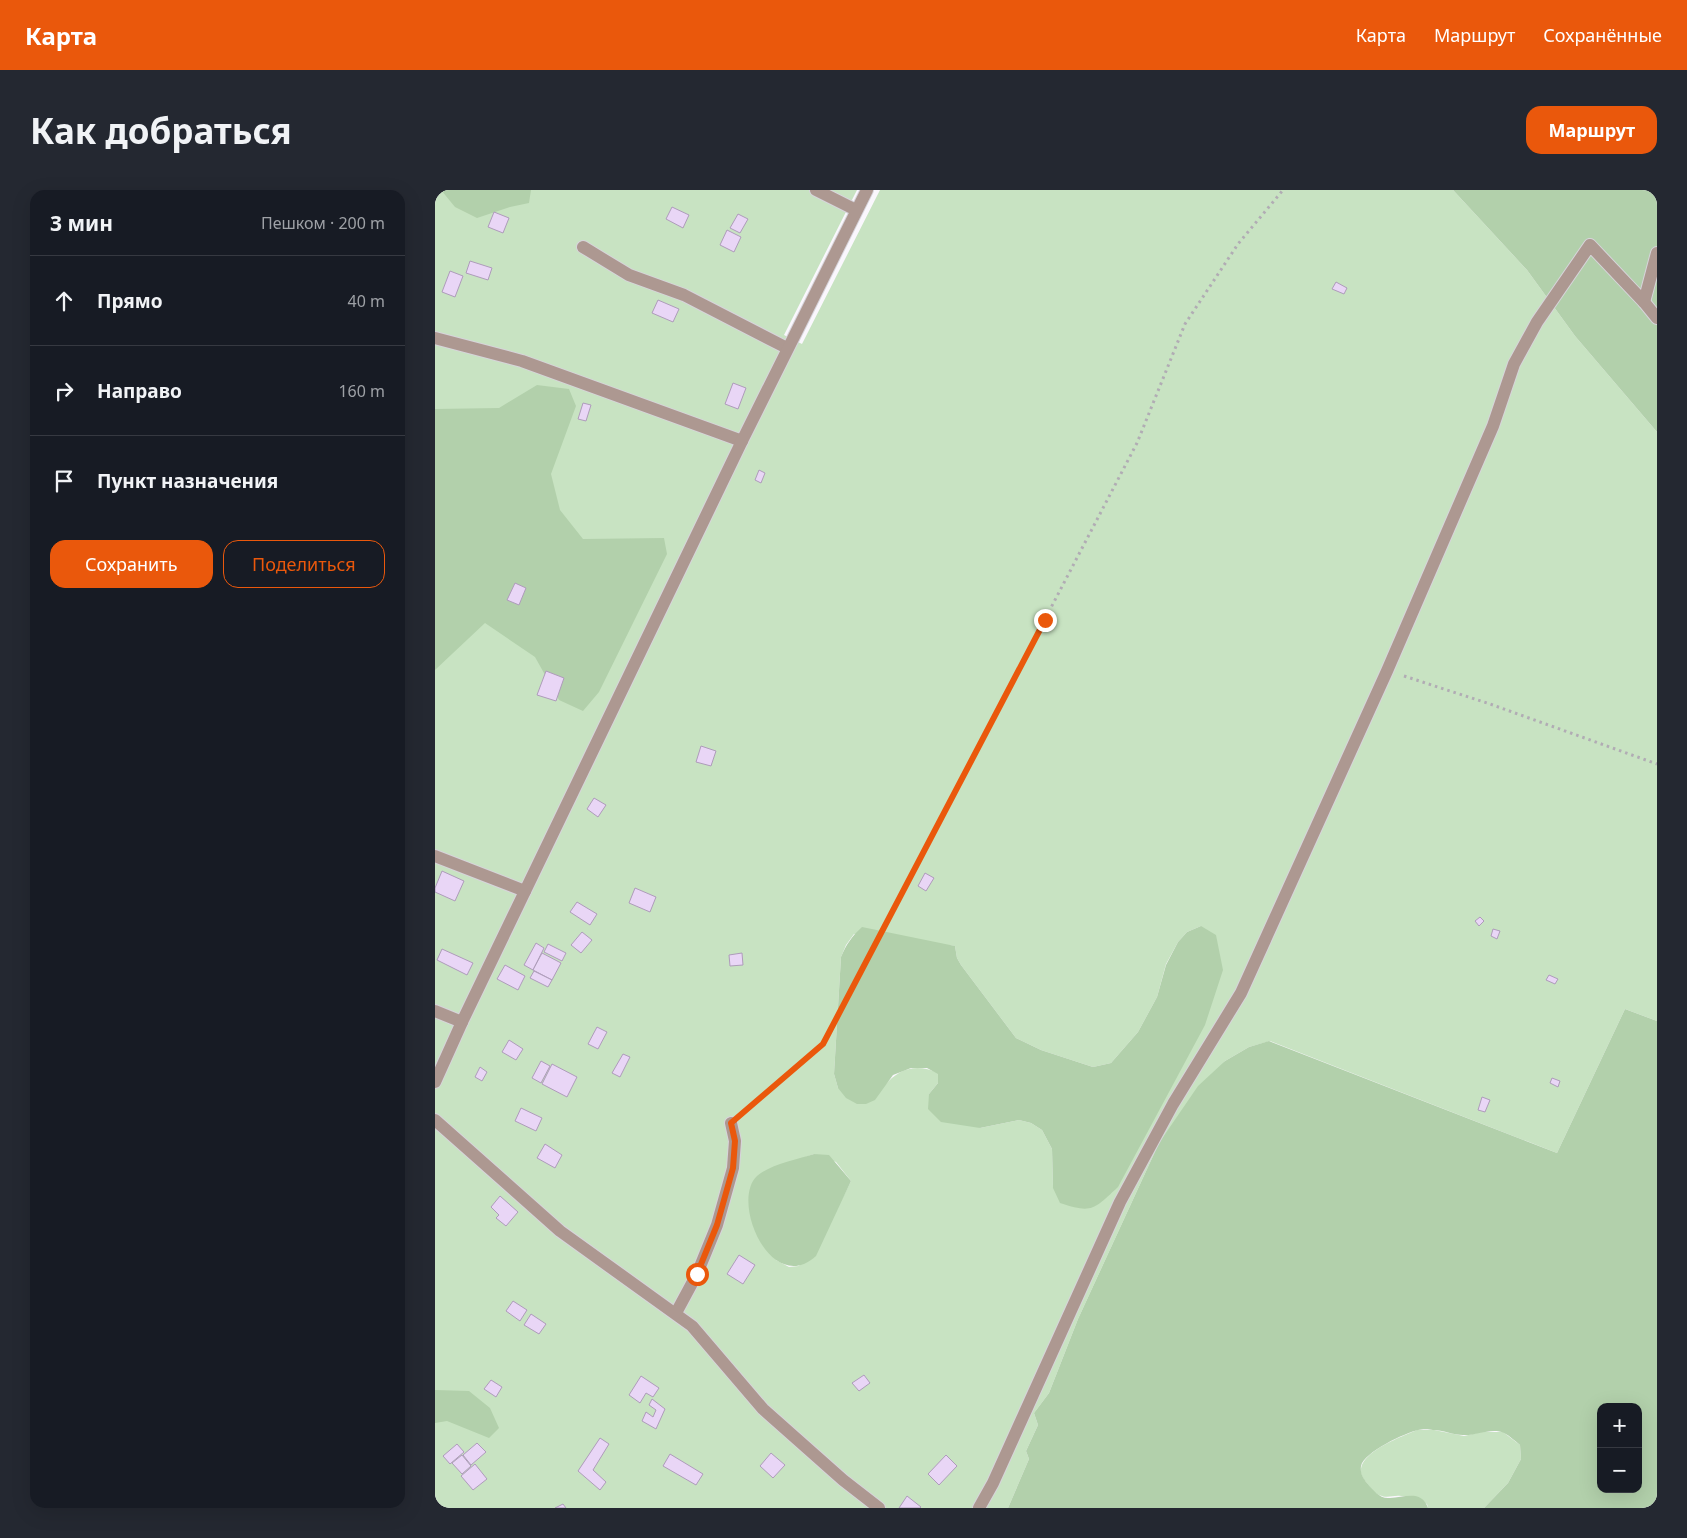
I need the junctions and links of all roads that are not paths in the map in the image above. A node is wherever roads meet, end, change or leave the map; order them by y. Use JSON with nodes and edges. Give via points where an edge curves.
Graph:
{"nodes":[{"id":1,"x":816,"y":190,"type":"edge"},
{"id":2,"x":867,"y":190,"type":"edge"},
{"id":3,"x":856,"y":210,"type":"junction"},
{"id":4,"x":583,"y":247,"type":"dead end"},
{"id":5,"x":1657,"y":253,"type":"edge"},
{"id":6,"x":1644,"y":302,"type":"junction"},
{"id":7,"x":1657,"y":318,"type":"edge"},
{"id":8,"x":435,"y":338,"type":"edge"},
{"id":9,"x":787,"y":348,"type":"junction"},
{"id":10,"x":741,"y":441,"type":"junction"},
{"id":11,"x":435,"y":856,"type":"edge"},
{"id":12,"x":525,"y":891,"type":"junction"},
{"id":13,"x":435,"y":1011,"type":"edge"},
{"id":14,"x":462,"y":1022,"type":"junction"},
{"id":15,"x":435,"y":1082,"type":"edge"},
{"id":16,"x":435,"y":1120,"type":"edge"},
{"id":17,"x":731,"y":1123,"type":"road end"},
{"id":18,"x":676,"y":1313,"type":"junction"},
{"id":19,"x":879,"y":1508,"type":"edge"},
{"id":20,"x":979,"y":1508,"type":"edge"}],
"edges":[{"from":1,"to":3,"type":"lane"},
{"from":2,"to":3,"type":"lane"},
{"from":3,"to":9,"type":"lane"},
{"from":4,"to":9,"type":"lane","via":[[629,275],[684,295]]},
{"from":5,"to":6,"type":"lane"},
{"from":6,"to":7,"type":"lane"},
{"from":6,"to":20,"type":"lane","via":[[1590,245],[1537,322],[1514,364],[1493,426],[1387,670],[1241,992],[1173,1104],[1120,1202]]},
{"from":8,"to":10,"type":"lane","via":[[521,361]]},
{"from":9,"to":10,"type":"lane"},
{"from":10,"to":12,"type":"lane"},
{"from":11,"to":12,"type":"lane"},
{"from":12,"to":14,"type":"lane"},
{"from":13,"to":14,"type":"lane"},
{"from":14,"to":15,"type":"lane"},
{"from":16,"to":18,"type":"lane","via":[[560,1231]]},
{"from":17,"to":18,"type":"lane","via":[[735,1141],[733,1168],[697,1274]]},
{"from":18,"to":19,"type":"lane","via":[[692,1326],[763,1409]]}]}
